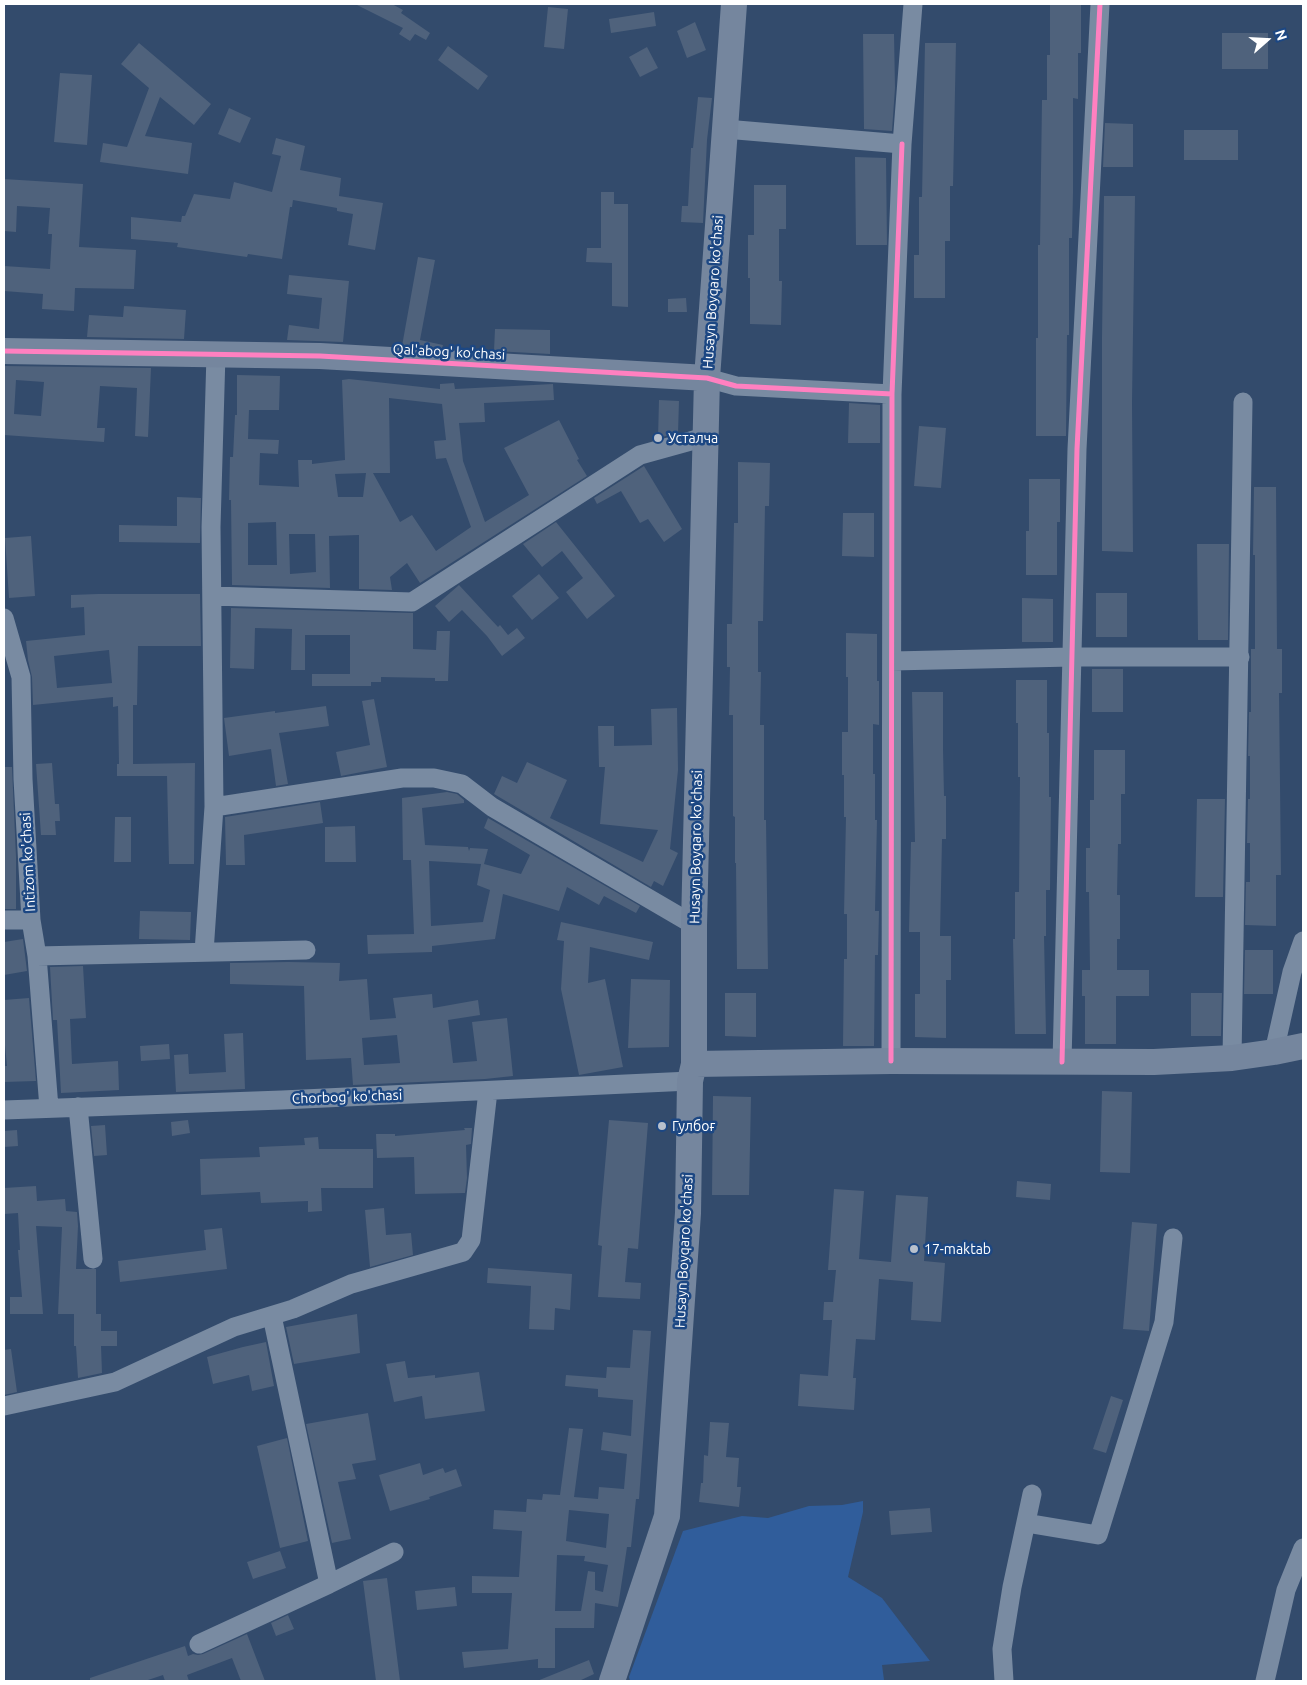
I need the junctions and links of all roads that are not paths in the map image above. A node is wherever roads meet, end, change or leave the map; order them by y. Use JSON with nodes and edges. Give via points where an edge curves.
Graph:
{"nodes":[{"id":1,"x":734,"y":4,"type":"edge"},
{"id":2,"x":913,"y":4,"type":"edge"},
{"id":3,"x":1100,"y":4,"type":"edge"},
{"id":4,"x":725,"y":129,"type":"junction"},
{"id":5,"x":902,"y":144,"type":"junction"},
{"id":6,"x":4,"y":351,"type":"edge"},
{"id":7,"x":216,"y":354,"type":"junction"},
{"id":8,"x":706,"y":378,"type":"junction"},
{"id":9,"x":892,"y":394,"type":"junction"},
{"id":10,"x":1243,"y":402,"type":"dead end"},
{"id":11,"x":705,"y":437,"type":"junction"},
{"id":12,"x":212,"y":596,"type":"junction"},
{"id":13,"x":4,"y":618,"type":"edge"},
{"id":14,"x":1072,"y":657,"type":"junction"},
{"id":15,"x":1240,"y":657,"type":"junction"},
{"id":16,"x":892,"y":662,"type":"junction"},
{"id":17,"x":13,"y":677,"type":"edge"},
{"id":18,"x":214,"y":807,"type":"junction"},
{"id":19,"x":4,"y":920,"type":"edge"},
{"id":20,"x":31,"y":920,"type":"junction"},
{"id":21,"x":694,"y":925,"type":"junction"},
{"id":22,"x":1303,"y":942,"type":"edge"},
{"id":23,"x":306,"y":950,"type":"dead end"},
{"id":24,"x":204,"y":952,"type":"junction"},
{"id":25,"x":37,"y":956,"type":"junction"},
{"id":26,"x":1303,"y":1046,"type":"edge"},
{"id":27,"x":1274,"y":1052,"type":"junction"},
{"id":28,"x":1232,"y":1058,"type":"junction"},
{"id":29,"x":891,"y":1061,"type":"junction"},
{"id":30,"x":1062,"y":1062,"type":"junction"},
{"id":31,"x":692,"y":1073,"type":"junction"},
{"id":32,"x":488,"y":1091,"type":"junction"},
{"id":33,"x":78,"y":1107,"type":"junction"},
{"id":34,"x":48,"y":1108,"type":"junction"},
{"id":35,"x":4,"y":1110,"type":"edge"},
{"id":36,"x":1173,"y":1238,"type":"dead end"},
{"id":37,"x":93,"y":1259,"type":"dead end"},
{"id":38,"x":272,"y":1316,"type":"junction"},
{"id":39,"x":4,"y":1406,"type":"edge"},
{"id":40,"x":1032,"y":1494,"type":"dead end"},
{"id":41,"x":1026,"y":1523,"type":"junction"},
{"id":42,"x":1303,"y":1548,"type":"edge"},
{"id":43,"x":394,"y":1552,"type":"dead end"},
{"id":44,"x":329,"y":1584,"type":"junction"},
{"id":45,"x":199,"y":1644,"type":"dead end"},
{"id":46,"x":612,"y":1681,"type":"edge"},
{"id":47,"x":1004,"y":1681,"type":"edge"},
{"id":48,"x":1266,"y":1681,"type":"edge"}],
"edges":[{"from":1,"to":4,"type":"main road","name":"Husayn Boyqaro ko'chasi"},
{"from":2,"to":5,"type":"street"},
{"from":3,"to":14,"type":"street","via":[[1077,449]]},
{"from":4,"to":5,"type":"street"},
{"from":4,"to":8,"type":"main road","name":"Husayn Boyqaro ko'chasi"},
{"from":5,"to":9,"type":"street"},
{"from":6,"to":7,"type":"main road","name":"Qal'abog' ko'chasi"},
{"from":7,"to":8,"type":"main road","name":"Qal'abog' ko'chasi","via":[[320,356]]},
{"from":7,"to":12,"type":"street"},
{"from":8,"to":9,"type":"street","name":"Qal'abog' ko'chasi","via":[[736,386]]},
{"from":8,"to":11,"type":"main road","name":"Husayn Boyqaro ko'chasi"},
{"from":9,"to":16,"type":"street"},
{"from":10,"to":15,"type":"street"},
{"from":11,"to":12,"type":"street","via":[[640,455],[412,602]]},
{"from":11,"to":21,"type":"main road","name":"Husayn Boyqaro ko'chasi"},
{"from":12,"to":18,"type":"street"},
{"from":13,"to":17,"type":"street","name":"Intizom ko'chasi"},
{"from":14,"to":15,"type":"street"},
{"from":14,"to":16,"type":"street"},
{"from":14,"to":30,"type":"street"},
{"from":15,"to":28,"type":"street"},
{"from":16,"to":29,"type":"street"},
{"from":17,"to":20,"type":"street","name":"Intizom ko'chasi"},
{"from":18,"to":21,"type":"street","via":[[402,778],[434,778],[462,784],[492,807]]},
{"from":18,"to":24,"type":"street"},
{"from":19,"to":20,"type":"street"},
{"from":20,"to":25,"type":"street","name":"Intizom ko'chasi"},
{"from":21,"to":31,"type":"main road","name":"Husayn Boyqaro ko'chasi"},
{"from":22,"to":27,"type":"street","via":[[1292,972]]},
{"from":23,"to":24,"type":"street"},
{"from":24,"to":25,"type":"street"},
{"from":25,"to":34,"type":"street","name":"Intizom ko'chasi"},
{"from":26,"to":27,"type":"main road"},
{"from":27,"to":28,"type":"main road"},
{"from":28,"to":30,"type":"main road"},
{"from":29,"to":30,"type":"main road"},
{"from":29,"to":31,"type":"main road"},
{"from":31,"to":32,"type":"street","name":"Сhorbog' ko'chasi"},
{"from":31,"to":46,"type":"main road","name":"Husayn Boyqaro ko'chasi","via":[[688,1213],[668,1516]]},
{"from":32,"to":33,"type":"street","name":"Сhorbog' ko'chasi"},
{"from":32,"to":38,"type":"street","via":[[471,1240],[463,1252],[351,1284]]},
{"from":33,"to":34,"type":"street","name":"Сhorbog' ko'chasi"},
{"from":33,"to":37,"type":"street"},
{"from":34,"to":35,"type":"street","name":"Сhorbog' ko'chasi"},
{"from":36,"to":41,"type":"street","via":[[1164,1322],[1098,1534]]},
{"from":38,"to":39,"type":"street","via":[[234,1327],[115,1382]]},
{"from":38,"to":44,"type":"street"},
{"from":40,"to":41,"type":"street"},
{"from":41,"to":47,"type":"street","via":[[1002,1649]]},
{"from":42,"to":48,"type":"street","via":[[1286,1590]]},
{"from":43,"to":44,"type":"street"},
{"from":44,"to":45,"type":"street"}]}
